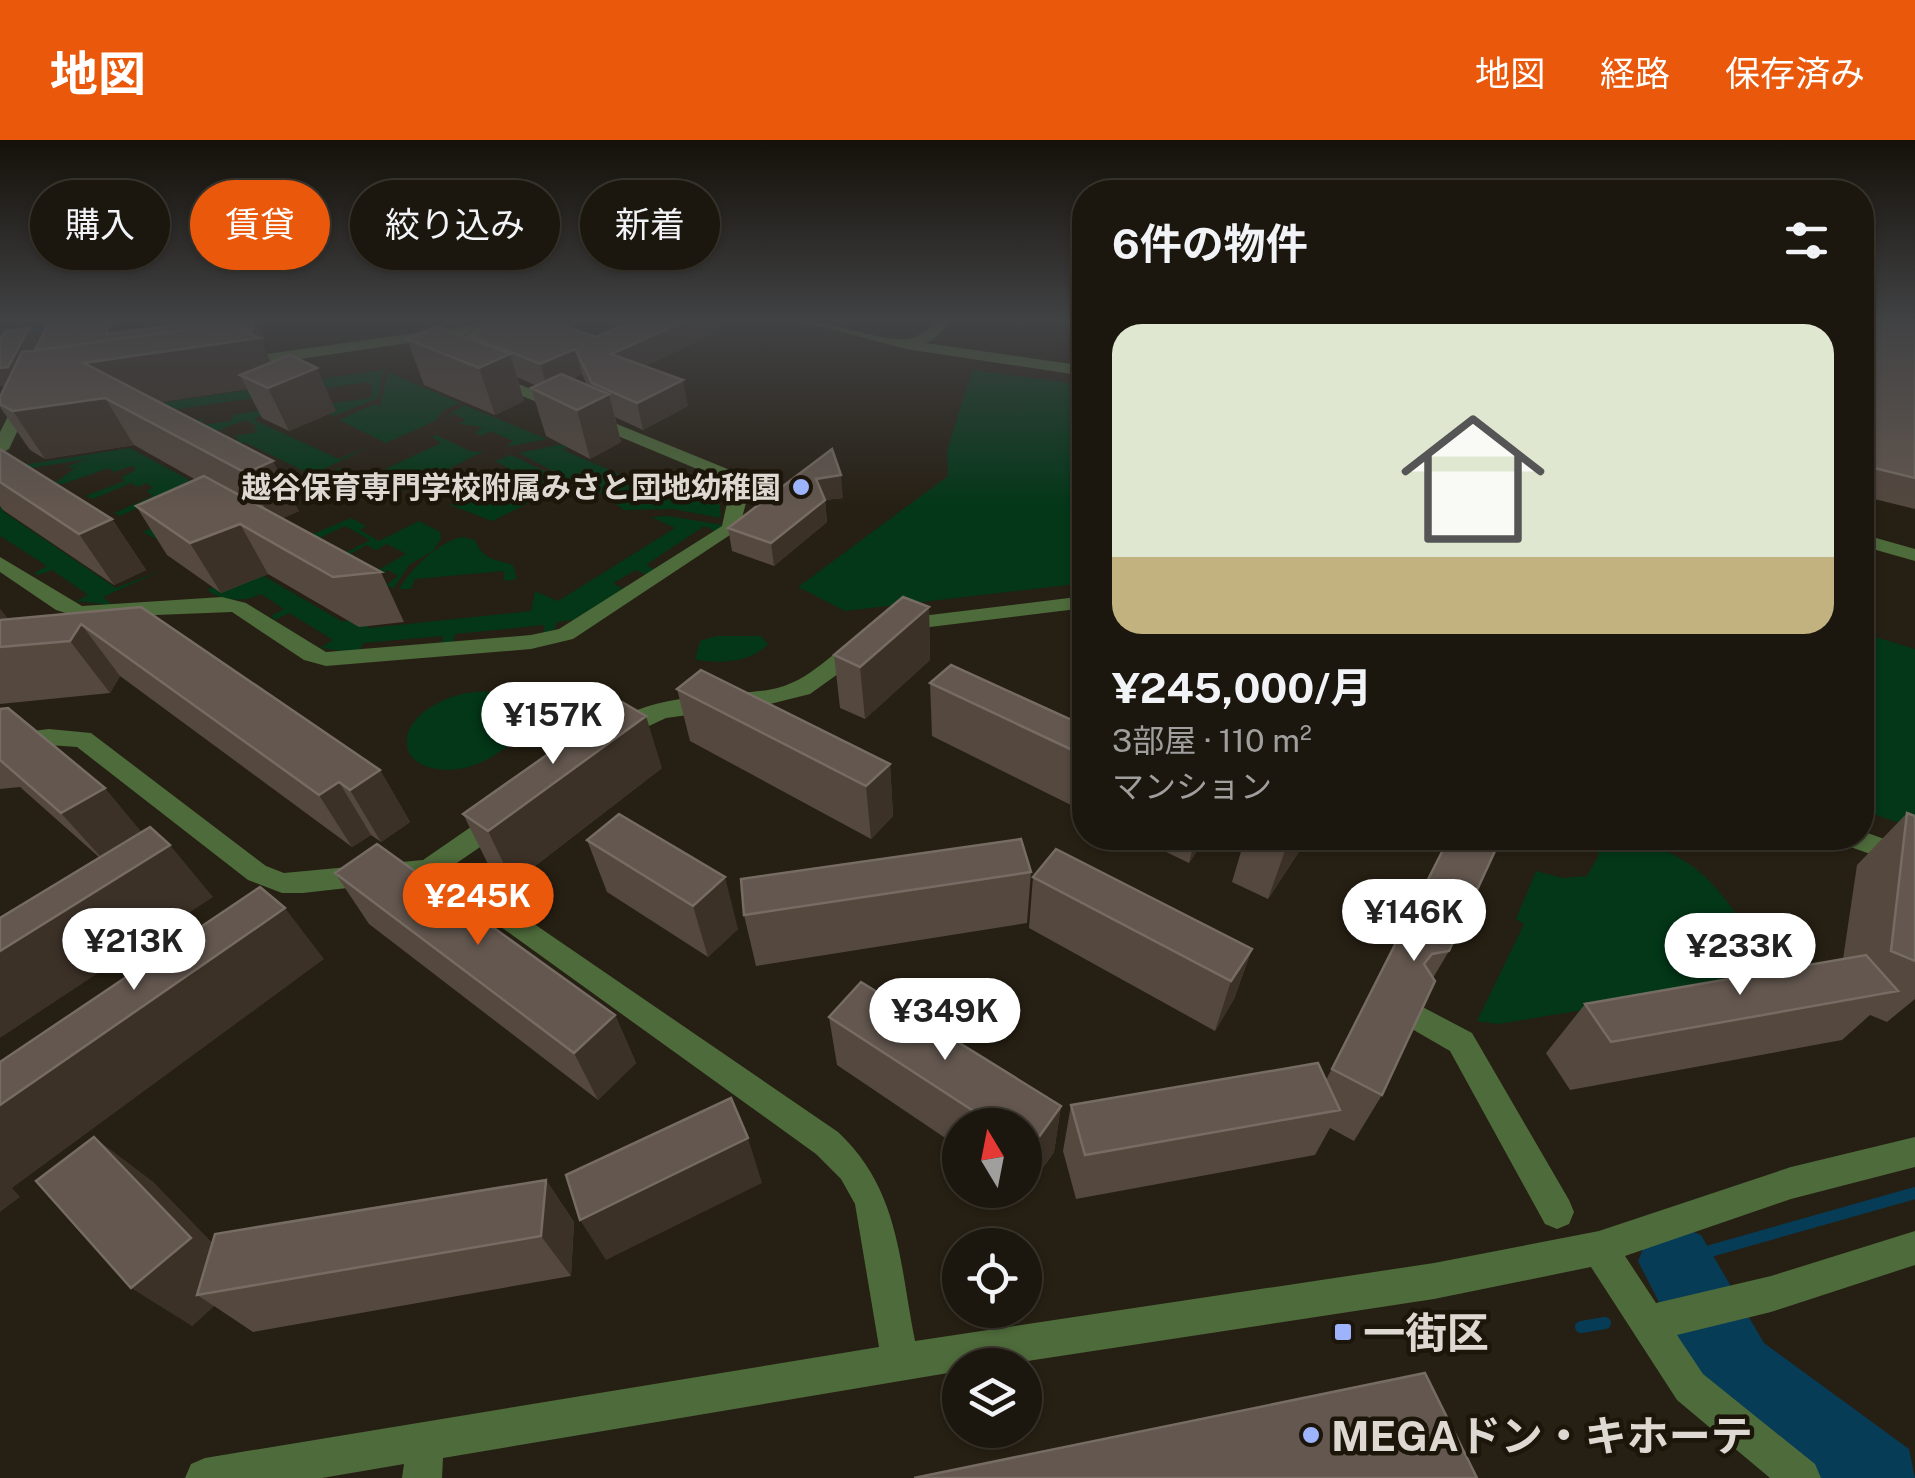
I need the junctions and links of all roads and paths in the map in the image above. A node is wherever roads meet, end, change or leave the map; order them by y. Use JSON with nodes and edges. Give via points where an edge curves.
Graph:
{"nodes":[{"id":1,"x":32,"y":384,"type":"edge"},
{"id":2,"x":508,"y":384,"type":"edge"},
{"id":3,"x":46,"y":390,"type":"edge"},
{"id":4,"x":27,"y":393,"type":"junction"},
{"id":5,"x":0,"y":397,"type":"edge"},
{"id":6,"x":0,"y":449,"type":"edge"},
{"id":7,"x":1874,"y":527,"type":"edge"},
{"id":8,"x":1915,"y":538,"type":"edge"},
{"id":9,"x":1874,"y":543,"type":"edge"},
{"id":10,"x":1915,"y":554,"type":"edge"},
{"id":11,"x":0,"y":563,"type":"edge"},
{"id":12,"x":1072,"y":604,"type":"edge"},
{"id":13,"x":0,"y":743,"type":"edge"},
{"id":14,"x":601,"y":746,"type":"edge"},
{"id":15,"x":524,"y":802,"type":"edge"},
{"id":16,"x":1874,"y":845,"type":"edge"},
{"id":17,"x":1915,"y":860,"type":"edge"},
{"id":18,"x":430,"y":869,"type":"junction"},
{"id":19,"x":1415,"y":1016,"type":"edge"},
{"id":20,"x":1915,"y":1152,"type":"edge"},
{"id":21,"x":1557,"y":1212,"type":"dead end"},
{"id":22,"x":1599,"y":1248,"type":"junction"},
{"id":23,"x":1915,"y":1248,"type":"edge"},
{"id":24,"x":1646,"y":1324,"type":"junction"},
{"id":25,"x":900,"y":1362,"type":"junction"},
{"id":26,"x":423,"y":1460,"type":"edge"},
{"id":27,"x":205,"y":1478,"type":"edge"},
{"id":28,"x":1801,"y":1478,"type":"edge"}],
"edges":[{"from":1,"to":4,"type":"street"},
{"from":2,"to":11,"type":"street","via":[[730,476],[737,519],[566,634],[353,660],[312,655],[239,607],[222,603],[81,612]]},
{"from":3,"to":4,"type":"street"},
{"from":4,"to":5,"type":"street"},
{"from":4,"to":6,"type":"street"},
{"from":7,"to":8,"type":"street"},
{"from":9,"to":10,"type":"street"},
{"from":12,"to":14,"type":"street","via":[[900,624],[813,684],[771,697],[661,710]]},
{"from":13,"to":18,"type":"street","via":[[83,739],[270,880],[303,883]]},
{"from":15,"to":18,"type":"street"},
{"from":16,"to":17,"type":"street"},
{"from":18,"to":25,"type":"street","via":[[812,1132],[853,1168],[871,1201]]},
{"from":19,"to":21,"type":"street","via":[[1460,1042]]},
{"from":20,"to":22,"type":"street","via":[[1792,1183]]},
{"from":22,"to":24,"type":"street"},
{"from":22,"to":25,"type":"street","via":[[1434,1282]]},
{"from":23,"to":24,"type":"street","via":[[1771,1294]]},
{"from":24,"to":28,"type":"street","via":[[1690,1387]]},
{"from":25,"to":26,"type":"street"},
{"from":26,"to":27,"type":"street"}]}
